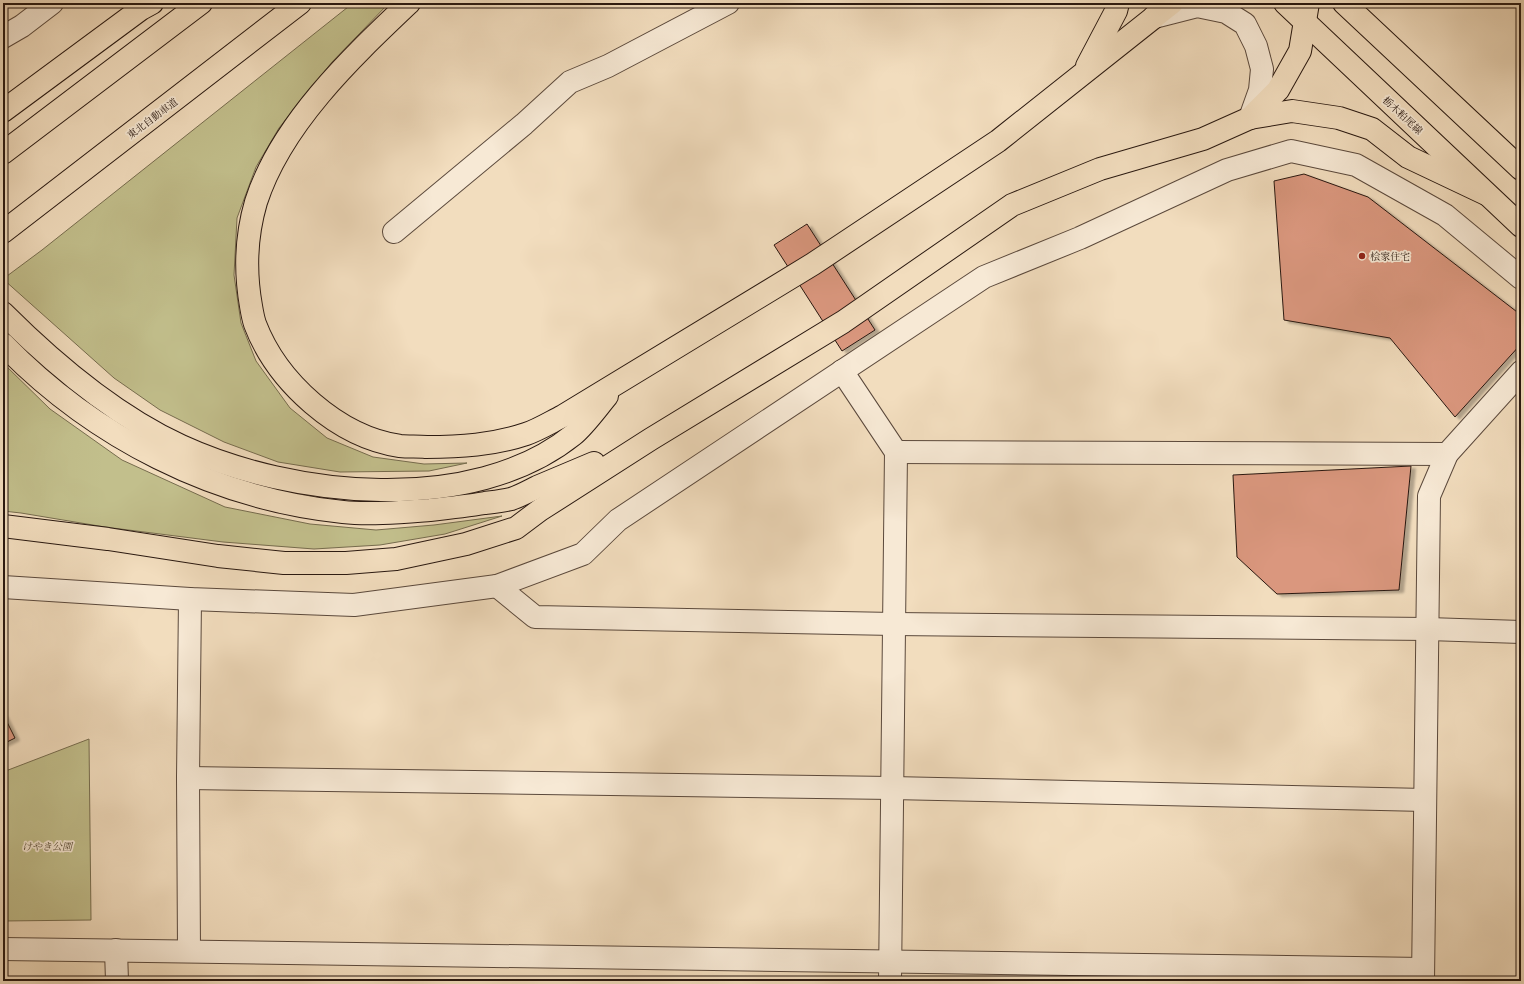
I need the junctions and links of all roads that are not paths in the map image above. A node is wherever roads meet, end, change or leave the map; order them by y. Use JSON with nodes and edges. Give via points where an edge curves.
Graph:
{"nodes":[{"id":1,"x":52,"y":3,"type":"edge"},
{"id":2,"x":152,"y":3,"type":"edge"},
{"id":3,"x":201,"y":3,"type":"edge"},
{"id":4,"x":300,"y":3,"type":"edge"},
{"id":5,"x":409,"y":3,"type":"edge"},
{"id":6,"x":728,"y":3,"type":"edge"},
{"id":7,"x":1118,"y":3,"type":"edge"},
{"id":8,"x":1172,"y":3,"type":"edge"},
{"id":9,"x":1286,"y":3,"type":"edge"},
{"id":10,"x":1344,"y":3,"type":"edge"},
{"id":11,"x":1307,"y":13,"type":"edge"},
{"id":12,"x":1154,"y":17,"type":"junction"},
{"id":13,"x":3,"y":36,"type":"edge"},
{"id":14,"x":1082,"y":74,"type":"junction"},
{"id":15,"x":3,"y":111,"type":"edge"},
{"id":16,"x":1250,"y":118,"type":"junction"},
{"id":17,"x":3,"y":153,"type":"edge"},
{"id":18,"x":1521,"y":169,"type":"edge"},
{"id":19,"x":1486,"y":194,"type":"junction"},
{"id":20,"x":1521,"y":226,"type":"edge"},
{"id":21,"x":6,"y":230,"type":"edge"},
{"id":22,"x":394,"y":232,"type":"dead end"},
{"id":23,"x":1521,"y":278,"type":"edge"},
{"id":24,"x":3,"y":313,"type":"edge"},
{"id":25,"x":3,"y":344,"type":"edge"},
{"id":26,"x":842,"y":371,"type":"junction"},
{"id":27,"x":1521,"y":372,"type":"edge"},
{"id":28,"x":622,"y":379,"type":"junction"},
{"id":29,"x":651,"y":439,"type":"junction"},
{"id":30,"x":896,"y":452,"type":"junction"},
{"id":31,"x":1447,"y":454,"type":"junction"},
{"id":32,"x":3,"y":526,"type":"edge"},
{"id":33,"x":497,"y":586,"type":"junction"},
{"id":34,"x":3,"y":587,"type":"edge"},
{"id":35,"x":190,"y":599,"type":"junction"},
{"id":36,"x":894,"y":624,"type":"junction"},
{"id":37,"x":1428,"y":629,"type":"junction"},
{"id":38,"x":1521,"y":632,"type":"edge"},
{"id":39,"x":188,"y":778,"type":"junction"},
{"id":40,"x":892,"y":788,"type":"junction"},
{"id":41,"x":1426,"y":800,"type":"junction"},
{"id":42,"x":3,"y":948,"type":"edge"},
{"id":43,"x":116,"y":950,"type":"junction"},
{"id":44,"x":189,"y":951,"type":"junction"},
{"id":45,"x":890,"y":971,"type":"edge"},
{"id":46,"x":1423,"y":975,"type":"edge"},
{"id":47,"x":117,"y":981,"type":"edge"}],
"edges":[{"from":1,"to":13,"type":"street","via":[[22,26]]},
{"from":2,"to":15,"type":"main road"},
{"from":3,"to":17,"type":"main road"},
{"from":4,"to":21,"type":"main road","name":"東北自動車道"},
{"from":5,"to":28,"type":"main road","via":[[336,76],[297,122],[273,163],[256,202],[248,242],[247,285],[255,323],[274,360],[303,395],[333,419],[365,437],[400,446],[469,446],[502,441],[528,433],[562,416]]},
{"from":6,"to":22,"type":"street","via":[[608,66],[570,82],[524,124]]},
{"from":7,"to":14,"type":"main road"},
{"from":8,"to":12,"type":"main road"},
{"from":9,"to":11,"type":"main road","name":"栃木粕尾線"},
{"from":10,"to":18,"type":"main road"},
{"from":11,"to":16,"type":"main road","via":[[1300,51],[1278,90]]},
{"from":11,"to":19,"type":"main road","name":"栃木粕尾線"},
{"from":12,"to":14,"type":"main road"},
{"from":12,"to":16,"type":"street","via":[[1196,6],[1226,12],[1245,24],[1256,46],[1262,69],[1260,90]]},
{"from":14,"to":28,"type":"main road","via":[[992,146],[813,264]]},
{"from":16,"to":19,"type":"main road","via":[[1292,111],[1339,118],[1372,129],[1408,157]]},
{"from":16,"to":29,"type":"main road","via":[[1203,139],[1100,169],[1012,205],[843,322]]},
{"from":19,"to":20,"type":"main road","name":"栃木粕尾線"},
{"from":23,"to":26,"type":"street","via":[[1445,215],[1356,165],[1291,151],[1227,170],[1080,238],[984,277]]},
{"from":24,"to":28,"type":"main road","via":[[37,347],[90,390],[132,419],[181,446],[230,465],[286,480],[338,488],[391,490],[436,487],[481,479],[514,468],[541,456],[574,434]]},
{"from":25,"to":29,"type":"main road","via":[[69,403],[115,435],[154,456],[201,478],[243,492],[343,512],[401,512],[452,508],[510,499]]},
{"from":26,"to":30,"type":"street"},
{"from":26,"to":33,"type":"street","via":[[618,520],[582,554]]},
{"from":27,"to":31,"type":"street"},
{"from":29,"to":32,"type":"main road","via":[[516,528],[466,544],[396,559],[346,563],[284,563]]},
{"from":30,"to":31,"type":"street"},
{"from":30,"to":36,"type":"street"},
{"from":31,"to":37,"type":"street","via":[[1430,496]]},
{"from":33,"to":35,"type":"street","via":[[354,605]]},
{"from":33,"to":36,"type":"street","via":[[535,617]]},
{"from":34,"to":35,"type":"street"},
{"from":35,"to":39,"type":"street"},
{"from":36,"to":37,"type":"street"},
{"from":36,"to":40,"type":"street"},
{"from":37,"to":38,"type":"street"},
{"from":37,"to":41,"type":"street"},
{"from":39,"to":40,"type":"street"},
{"from":39,"to":44,"type":"street"},
{"from":40,"to":41,"type":"street"},
{"from":40,"to":45,"type":"street"},
{"from":41,"to":46,"type":"street"},
{"from":42,"to":43,"type":"street"},
{"from":43,"to":44,"type":"street"},
{"from":43,"to":47,"type":"street"},
{"from":44,"to":45,"type":"street"},
{"from":45,"to":46,"type":"street"}]}
